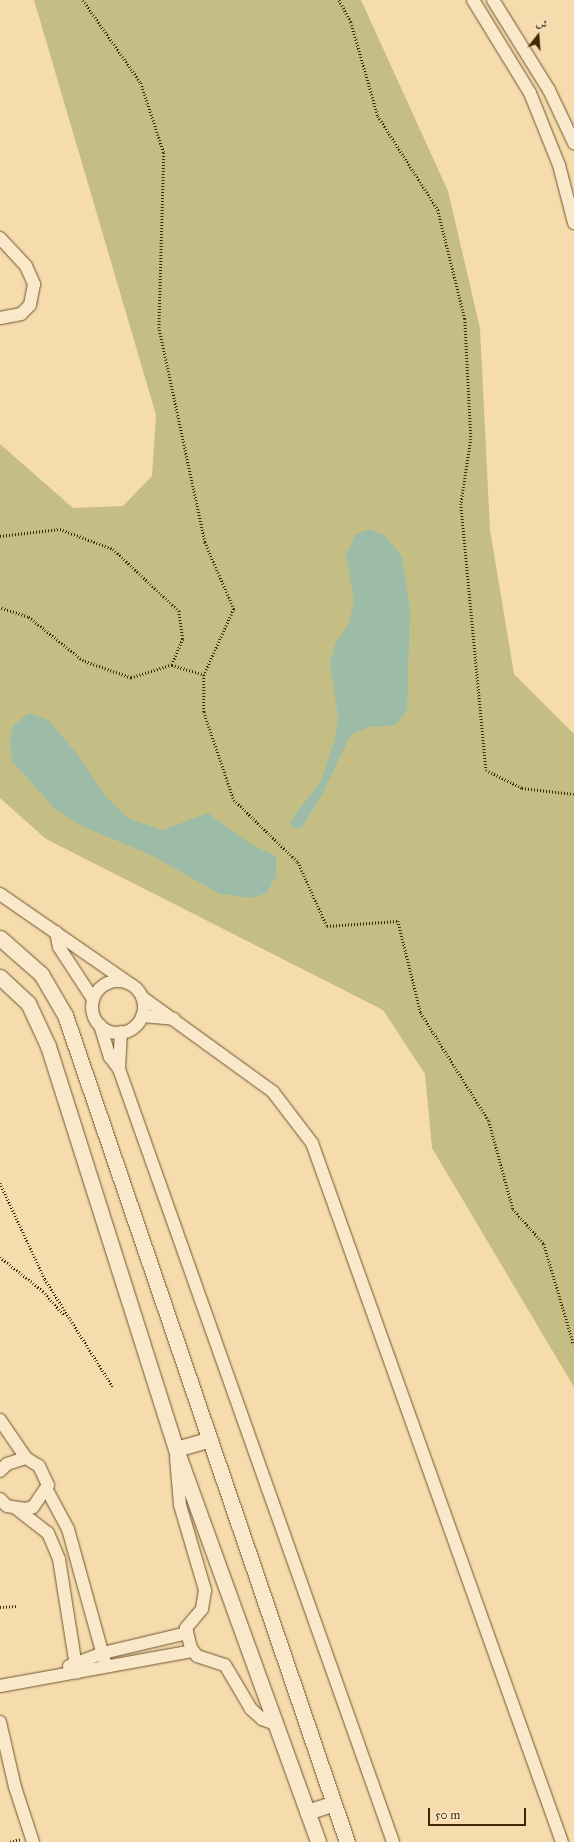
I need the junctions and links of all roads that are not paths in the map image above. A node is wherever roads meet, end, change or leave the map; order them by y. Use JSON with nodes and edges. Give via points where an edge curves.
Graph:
{"nodes":[{"id":1,"x":473,"y":0,"type":"edge"},
{"id":2,"x":493,"y":0,"type":"edge"},
{"id":3,"x":574,"y":140,"type":"edge"},
{"id":4,"x":574,"y":223,"type":"edge"},
{"id":5,"x":0,"y":238,"type":"edge"},
{"id":6,"x":0,"y":318,"type":"edge"},
{"id":7,"x":0,"y":894,"type":"edge"},
{"id":8,"x":56,"y":932,"type":"junction"},
{"id":9,"x":0,"y":938,"type":"edge"},
{"id":10,"x":0,"y":977,"type":"edge"},
{"id":11,"x":132,"y":985,"type":"junction"},
{"id":12,"x":142,"y":997,"type":"junction"},
{"id":13,"x":93,"y":999,"type":"junction"},
{"id":14,"x":142,"y":1016,"type":"junction"},
{"id":15,"x":174,"y":1019,"type":"junction"},
{"id":16,"x":100,"y":1025,"type":"junction"},
{"id":17,"x":121,"y":1032,"type":"junction"},
{"id":18,"x":119,"y":1069,"type":"junction"},
{"id":19,"x":0,"y":1420,"type":"edge"},
{"id":20,"x":210,"y":1439,"type":"junction"},
{"id":21,"x":176,"y":1449,"type":"junction"},
{"id":22,"x":26,"y":1458,"type":"junction"},
{"id":23,"x":0,"y":1468,"type":"edge"},
{"id":24,"x":47,"y":1490,"type":"junction"},
{"id":25,"x":0,"y":1499,"type":"edge"},
{"id":26,"x":16,"y":1509,"type":"junction"},
{"id":27,"x":187,"y":1633,"type":"junction"},
{"id":28,"x":192,"y":1651,"type":"junction"},
{"id":29,"x":104,"y":1653,"type":"junction"},
{"id":30,"x":74,"y":1661,"type":"junction"},
{"id":31,"x":106,"y":1666,"type":"junction"},
{"id":32,"x":62,"y":1672,"type":"junction"},
{"id":33,"x":77,"y":1673,"type":"junction"},
{"id":34,"x":0,"y":1686,"type":"edge"},
{"id":35,"x":0,"y":1722,"type":"edge"},
{"id":36,"x":276,"y":1724,"type":"junction"},
{"id":37,"x":334,"y":1803,"type":"junction"},
{"id":38,"x":307,"y":1812,"type":"junction"},
{"id":39,"x":33,"y":1842,"type":"edge"},
{"id":40,"x":318,"y":1842,"type":"edge"},
{"id":41,"x":347,"y":1842,"type":"edge"},
{"id":42,"x":392,"y":1842,"type":"edge"},
{"id":43,"x":562,"y":1842,"type":"edge"}],
"edges":[{"from":1,"to":4,"type":"street","via":[[530,93],[559,165]]},
{"from":2,"to":3,"type":"street","via":[[530,55]]},
{"from":5,"to":6,"type":"street","via":[[26,266],[34,284],[30,305],[21,314]]},
{"from":7,"to":8,"type":"street"},
{"from":8,"to":11,"type":"street"},
{"from":8,"to":13,"type":"street","via":[[72,968]]},
{"from":9,"to":20,"type":"street","via":[[40,974],[65,1015]]},
{"from":10,"to":21,"type":"street","via":[[28,1003],[48,1046]]},
{"from":11,"to":12,"type":"street"},
{"from":11,"to":13,"type":"street","via":[[109,982]]},
{"from":12,"to":14,"type":"street"},
{"from":12,"to":15,"type":"street"},
{"from":13,"to":16,"type":"street","via":[[94,1016]]},
{"from":14,"to":15,"type":"street"},
{"from":14,"to":17,"type":"street","via":[[136,1026]]},
{"from":15,"to":43,"type":"street","via":[[273,1092],[312,1143]]},
{"from":16,"to":17,"type":"street"},
{"from":16,"to":18,"type":"street","via":[[110,1057]]},
{"from":17,"to":18,"type":"street"},
{"from":18,"to":42,"type":"street"},
{"from":19,"to":22,"type":"street"},
{"from":20,"to":21,"type":"street"},
{"from":20,"to":37,"type":"street"},
{"from":21,"to":27,"type":"street","via":[[180,1505],[205,1590],[202,1609],[187,1626]]},
{"from":21,"to":36,"type":"street"},
{"from":22,"to":23,"type":"street"},
{"from":22,"to":24,"type":"street","via":[[45,1475]]},
{"from":24,"to":26,"type":"street","via":[[32,1506]]},
{"from":24,"to":29,"type":"street","via":[[68,1529]]},
{"from":25,"to":26,"type":"street"},
{"from":26,"to":30,"type":"street","via":[[48,1533],[59,1558]]},
{"from":27,"to":28,"type":"street"},
{"from":27,"to":29,"type":"street"},
{"from":28,"to":31,"type":"street"},
{"from":28,"to":36,"type":"street","via":[[225,1665],[251,1709],[262,1719]]},
{"from":29,"to":30,"type":"street"},
{"from":29,"to":31,"type":"street"},
{"from":30,"to":32,"type":"street"},
{"from":30,"to":33,"type":"street"},
{"from":31,"to":33,"type":"street"},
{"from":32,"to":33,"type":"street"},
{"from":32,"to":34,"type":"street"},
{"from":35,"to":39,"type":"street","via":[[15,1787]]},
{"from":36,"to":38,"type":"street"},
{"from":37,"to":38,"type":"street"},
{"from":37,"to":41,"type":"street"},
{"from":38,"to":40,"type":"street"}]}
